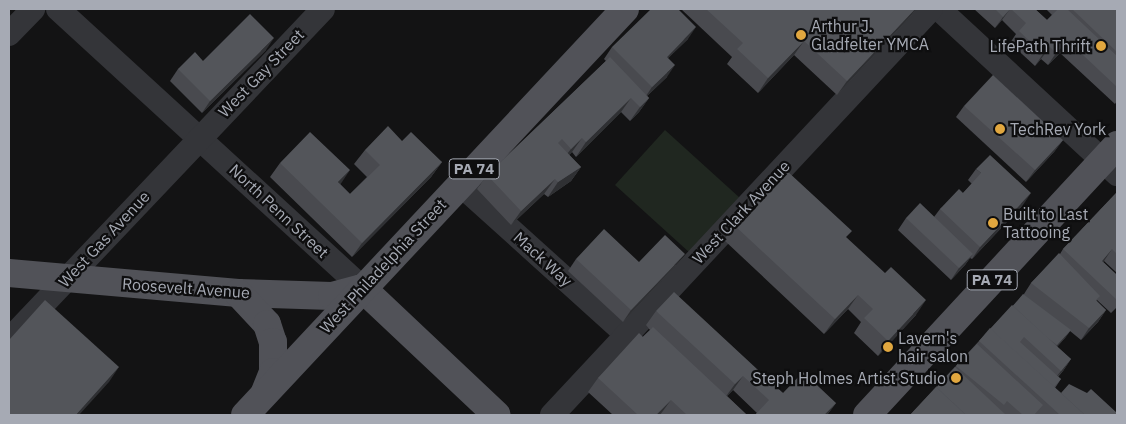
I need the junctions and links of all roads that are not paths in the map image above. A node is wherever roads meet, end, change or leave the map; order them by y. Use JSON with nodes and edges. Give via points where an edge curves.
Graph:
{"nodes":[{"id":1,"x":33,"y":9,"type":"edge"},
{"id":2,"x":58,"y":9,"type":"edge"},
{"id":3,"x":322,"y":9,"type":"edge"},
{"id":4,"x":625,"y":9,"type":"edge"},
{"id":5,"x":931,"y":9,"type":"edge"},
{"id":6,"x":939,"y":9,"type":"edge"},
{"id":7,"x":9,"y":34,"type":"edge"},
{"id":8,"x":199,"y":137,"type":"junction"},
{"id":9,"x":1112,"y":160,"type":"edge"},
{"id":10,"x":460,"y":184,"type":"junction"},
{"id":11,"x":9,"y":273,"type":"edge"},
{"id":12,"x":66,"y":279,"type":"junction"},
{"id":13,"x":362,"y":288,"type":"junction"},
{"id":14,"x":238,"y":293,"type":"junction"},
{"id":15,"x":627,"y":335,"type":"junction"},
{"id":16,"x":9,"y":340,"type":"edge"},
{"id":17,"x":264,"y":394,"type":"junction"},
{"id":18,"x":245,"y":415,"type":"edge"},
{"id":19,"x":497,"y":415,"type":"edge"},
{"id":20,"x":552,"y":415,"type":"edge"},
{"id":21,"x":866,"y":415,"type":"edge"}],
"edges":[{"from":1,"to":7,"type":"street"},
{"from":2,"to":8,"type":"street","name":"North Penn Street"},
{"from":3,"to":8,"type":"street","name":"West Gay Street"},
{"from":4,"to":10,"type":"main road","name":"West Philadelphia Street","number":"PA 74"},
{"from":5,"to":15,"type":"street","name":"West Clark Avenue"},
{"from":6,"to":9,"type":"street"},
{"from":8,"to":12,"type":"street","name":"West Gas Avenue"},
{"from":8,"to":13,"type":"street","name":"North Penn Street"},
{"from":9,"to":21,"type":"main road","number":"PA 74"},
{"from":10,"to":13,"type":"main road","name":"West Philadelphia Street","number":"PA 74"},
{"from":10,"to":15,"type":"street","name":"Mack Way"},
{"from":11,"to":12,"type":"main road","name":"Roosevelt Avenue"},
{"from":12,"to":14,"type":"main road","name":"Roosevelt Avenue"},
{"from":12,"to":16,"type":"street","name":"West Gas Avenue"},
{"from":13,"to":14,"type":"main road","name":"Roosevelt Avenue","via":[[332,296]]},
{"from":13,"to":17,"type":"main road","name":"West Philadelphia Street","number":"PA 74"},
{"from":13,"to":19,"type":"main road","name":"North Penn Street"},
{"from":14,"to":17,"type":"main road","via":[[267,324],[273,342],[273,372]]},
{"from":15,"to":20,"type":"street","name":"West Clark Avenue"},
{"from":17,"to":18,"type":"main road","name":"West Philadelphia Street","number":"PA 74"}]}
